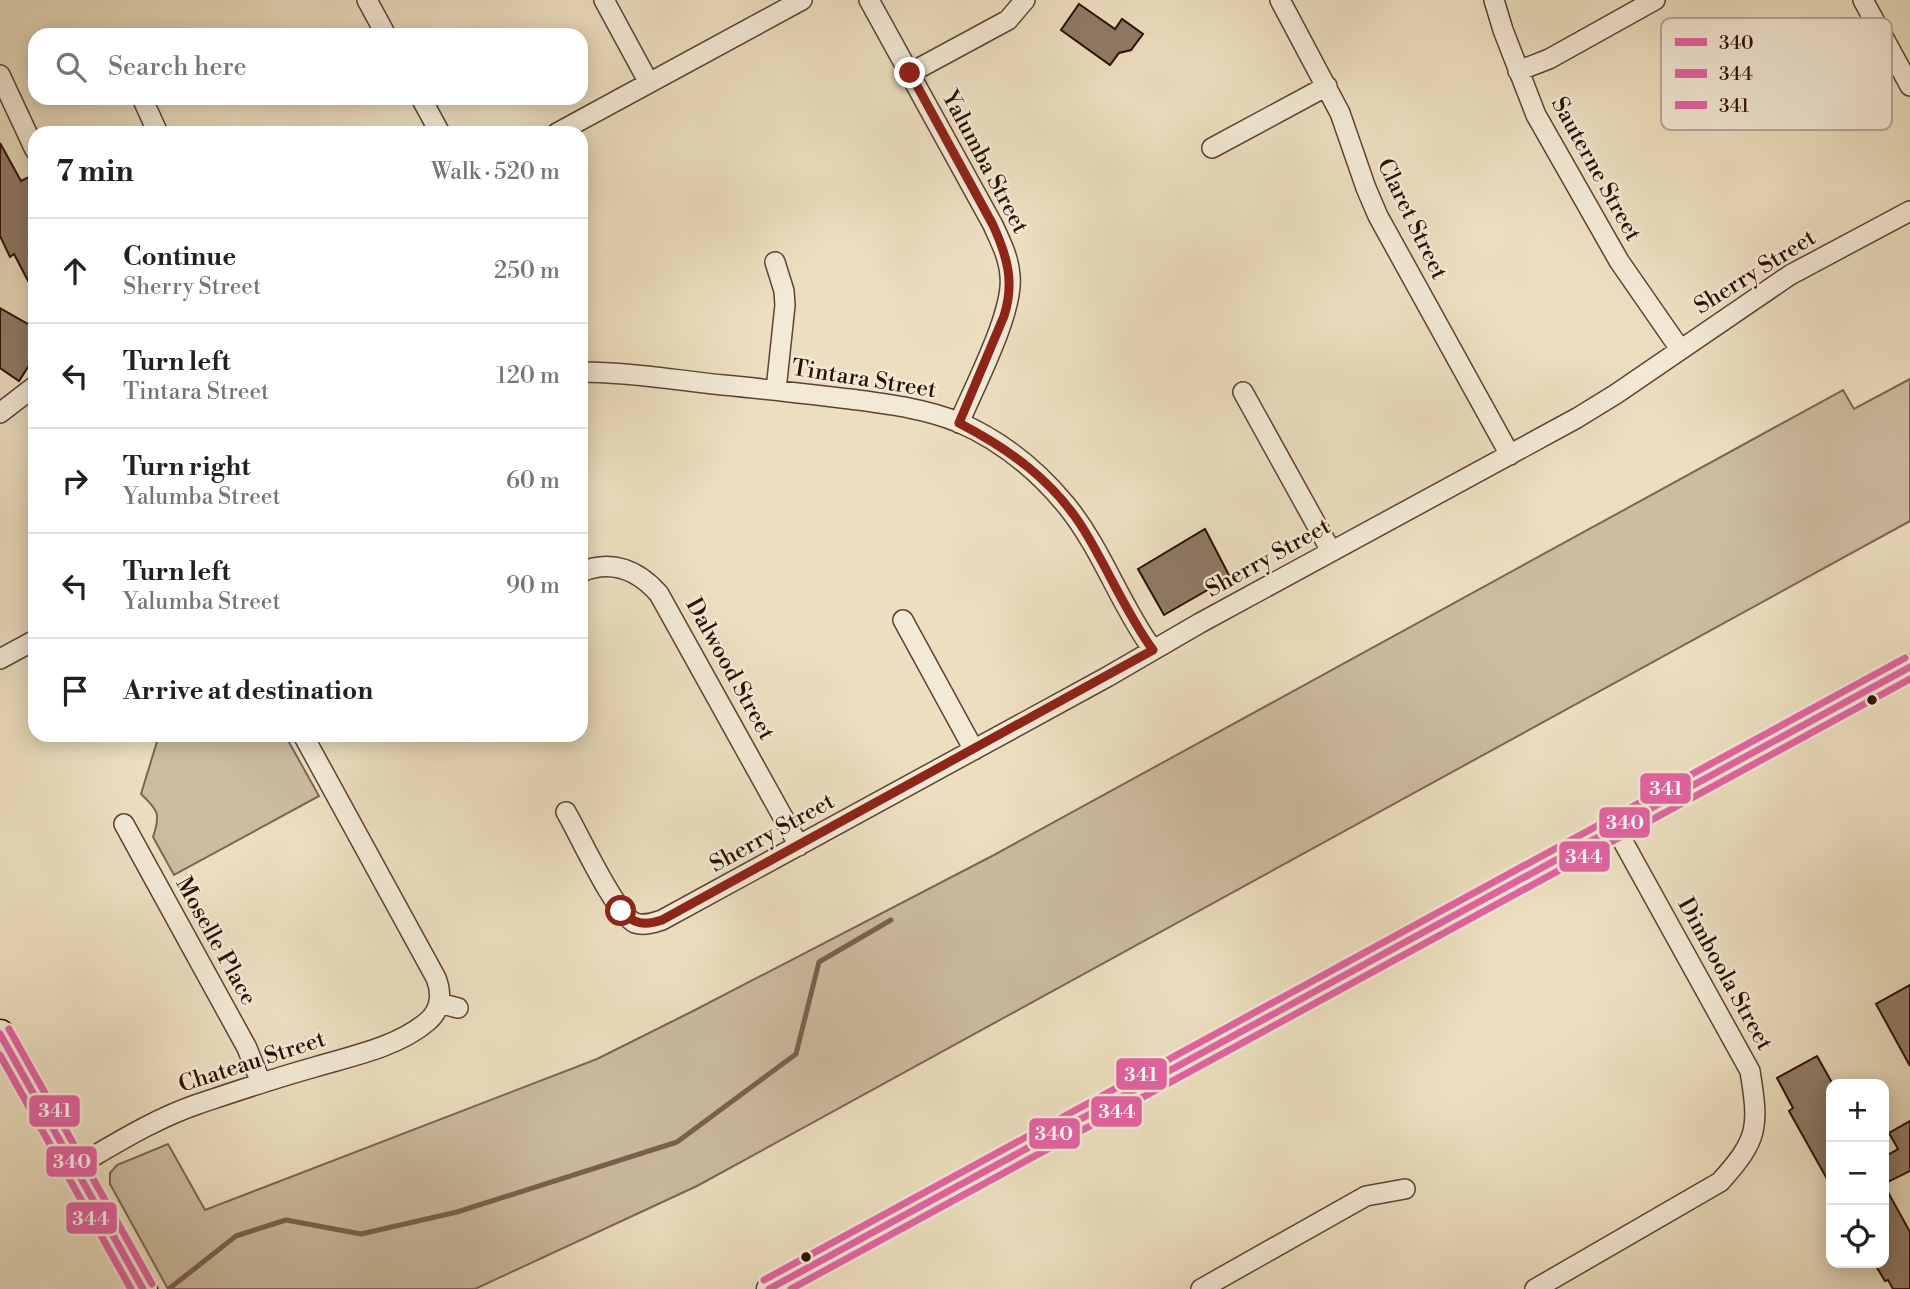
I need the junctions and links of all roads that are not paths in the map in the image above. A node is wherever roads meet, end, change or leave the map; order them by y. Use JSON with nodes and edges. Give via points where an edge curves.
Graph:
{"nodes":[{"id":1,"x":367,"y":0,"type":"edge"},
{"id":2,"x":604,"y":0,"type":"edge"},
{"id":3,"x":802,"y":0,"type":"edge"},
{"id":4,"x":869,"y":0,"type":"edge"},
{"id":5,"x":1026,"y":0,"type":"edge"},
{"id":6,"x":1280,"y":0,"type":"edge"},
{"id":7,"x":1494,"y":0,"type":"edge"},
{"id":8,"x":1655,"y":0,"type":"edge"},
{"id":9,"x":1863,"y":0,"type":"edge"},
{"id":10,"x":1873,"y":18,"type":"edge"},
{"id":11,"x":382,"y":28,"type":"edge"},
{"id":12,"x":1892,"y":53,"type":"edge"},
{"id":13,"x":1518,"y":71,"type":"junction"},
{"id":14,"x":910,"y":73,"type":"junction"},
{"id":15,"x":0,"y":75,"type":"edge"},
{"id":16,"x":649,"y":83,"type":"junction"},
{"id":17,"x":1327,"y":86,"type":"junction"},
{"id":18,"x":1910,"y":86,"type":"edge"},
{"id":19,"x":145,"y":105,"type":"edge"},
{"id":20,"x":425,"y":105,"type":"edge"},
{"id":21,"x":155,"y":126,"type":"edge"},
{"id":22,"x":436,"y":126,"type":"edge"},
{"id":23,"x":570,"y":126,"type":"edge"},
{"id":24,"x":28,"y":135,"type":"edge"},
{"id":25,"x":1212,"y":148,"type":"dead end"},
{"id":26,"x":1910,"y":211,"type":"edge"},
{"id":27,"x":775,"y":262,"type":"dead end"},
{"id":28,"x":1680,"y":349,"type":"junction"},
{"id":29,"x":588,"y":373,"type":"edge"},
{"id":30,"x":776,"y":390,"type":"junction"},
{"id":31,"x":28,"y":391,"type":"edge"},
{"id":32,"x":1243,"y":393,"type":"dead end"},
{"id":33,"x":0,"y":413,"type":"edge"},
{"id":34,"x":959,"y":423,"type":"junction"},
{"id":35,"x":1510,"y":454,"type":"junction"},
{"id":36,"x":1331,"y":551,"type":"junction"},
{"id":37,"x":588,"y":570,"type":"edge"},
{"id":38,"x":903,"y":620,"type":"dead end"},
{"id":39,"x":28,"y":644,"type":"edge"},
{"id":40,"x":1153,"y":650,"type":"junction"},
{"id":41,"x":0,"y":659,"type":"edge"},
{"id":42,"x":1910,"y":667,"type":"edge"},
{"id":43,"x":307,"y":742,"type":"edge"},
{"id":44,"x":974,"y":750,"type":"junction"},
{"id":45,"x":566,"y":812,"type":"dead end"},
{"id":46,"x":124,"y":824,"type":"dead end"},
{"id":47,"x":1615,"y":827,"type":"junction"},
{"id":48,"x":799,"y":846,"type":"junction"},
{"id":49,"x":0,"y":1034,"type":"edge"},
{"id":50,"x":261,"y":1083,"type":"junction"},
{"id":51,"x":75,"y":1167,"type":"junction"},
{"id":52,"x":1405,"y":1189,"type":"dead end"},
{"id":53,"x":143,"y":1289,"type":"edge"},
{"id":54,"x":769,"y":1289,"type":"edge"},
{"id":55,"x":1201,"y":1289,"type":"edge"},
{"id":56,"x":1535,"y":1289,"type":"edge"}],
"edges":[{"from":1,"to":11,"type":"street"},
{"from":2,"to":16,"type":"street"},
{"from":3,"to":16,"type":"street"},
{"from":4,"to":14,"type":"street","name":"Yalumba Street"},
{"from":5,"to":14,"type":"street","via":[[1008,20]]},
{"from":6,"to":17,"type":"street","name":"Claret Street"},
{"from":7,"to":13,"type":"street","name":"Sauterne Street"},
{"from":8,"to":13,"type":"street","via":[[1549,59]]},
{"from":9,"to":10,"type":"street"},
{"from":12,"to":18,"type":"street"},
{"from":13,"to":28,"type":"street","name":"Sauterne Street","via":[[1536,116],[1599,229]]},
{"from":14,"to":34,"type":"street","name":"Yalumba Street","via":[[1017,275]]},
{"from":15,"to":24,"type":"street"},
{"from":16,"to":23,"type":"street"},
{"from":17,"to":25,"type":"street"},
{"from":17,"to":35,"type":"street","name":"Claret Street","via":[[1378,216]]},
{"from":19,"to":21,"type":"street"},
{"from":20,"to":22,"type":"street"},
{"from":26,"to":28,"type":"street","name":"Sherry Street","via":[[1790,275]]},
{"from":27,"to":30,"type":"street","via":[[785,305]]},
{"from":28,"to":35,"type":"street","name":"Sherry Street","via":[[1616,394]]},
{"from":29,"to":30,"type":"street","name":"Tintara Street"},
{"from":30,"to":34,"type":"street","name":"Tintara Street","via":[[925,410]]},
{"from":31,"to":33,"type":"street"},
{"from":32,"to":36,"type":"street"},
{"from":34,"to":40,"type":"street","name":"Tintara Street","via":[[1022,460],[1067,506]]},
{"from":35,"to":36,"type":"street","name":"Sherry Street"},
{"from":36,"to":40,"type":"street","name":"Sherry Street"},
{"from":37,"to":48,"type":"street","name":"Dalwood Street","via":[[603,566],[627,570],[659,594]]},
{"from":38,"to":44,"type":"street"},
{"from":39,"to":41,"type":"street"},
{"from":40,"to":44,"type":"street","name":"Sherry Street"},
{"from":42,"to":47,"type":"street"},
{"from":43,"to":50,"type":"street","name":"Chateau Street","via":[[449,1006],[391,1042]]},
{"from":44,"to":48,"type":"street","name":"Sherry Street"},
{"from":45,"to":48,"type":"street","name":"Sherry Street","via":[[635,931]]},
{"from":46,"to":50,"type":"street","name":"Moselle Place","via":[[247,1048]]},
{"from":47,"to":54,"type":"street"},
{"from":47,"to":56,"type":"street","name":"Dimboola Street","via":[[1751,1071],[1757,1113],[1754,1131],[1741,1159],[1720,1182]]},
{"from":49,"to":51,"type":"main road"},
{"from":50,"to":51,"type":"street","name":"Chateau Street","via":[[169,1115]]},
{"from":51,"to":53,"type":"main road"},
{"from":52,"to":55,"type":"street","via":[[1366,1196]]}]}
